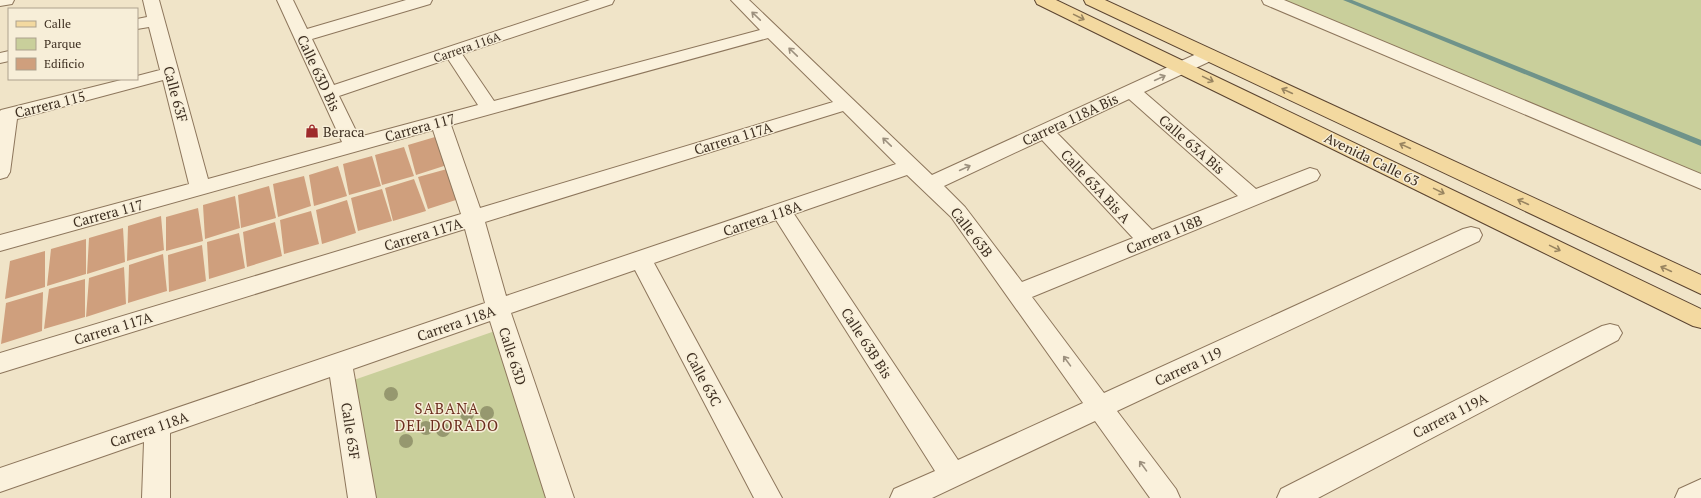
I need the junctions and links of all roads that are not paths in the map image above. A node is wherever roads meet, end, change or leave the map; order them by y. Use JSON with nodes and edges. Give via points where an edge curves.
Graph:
{"nodes":[{"id":1,"x":6,"y":0,"type":"edge"},
{"id":2,"x":151,"y":0,"type":"edge"},
{"id":3,"x":285,"y":0,"type":"edge"},
{"id":4,"x":424,"y":0,"type":"edge"},
{"id":5,"x":606,"y":0,"type":"edge"},
{"id":6,"x":739,"y":0,"type":"edge"},
{"id":7,"x":1043,"y":0,"type":"edge"},
{"id":8,"x":1092,"y":0,"type":"edge"},
{"id":9,"x":1270,"y":0,"type":"edge"},
{"id":10,"x":0,"y":1,"type":"edge"},
{"id":11,"x":156,"y":20,"type":"junction"},
{"id":12,"x":138,"y":24,"type":"edge"},
{"id":13,"x":772,"y":32,"type":"junction"},
{"id":14,"x":302,"y":36,"type":"junction"},
{"id":15,"x":452,"y":52,"type":"junction"},
{"id":16,"x":1209,"y":55,"type":"junction"},
{"id":17,"x":1183,"y":67,"type":"junction"},
{"id":18,"x":170,"y":73,"type":"junction"},
{"id":19,"x":1131,"y":91,"type":"junction"},
{"id":20,"x":329,"y":93,"type":"junction"},
{"id":21,"x":846,"y":104,"type":"junction"},
{"id":22,"x":489,"y":108,"type":"junction"},
{"id":23,"x":4,"y":116,"type":"edge"},
{"id":24,"x":440,"y":121,"type":"junction"},
{"id":25,"x":1044,"y":131,"type":"junction"},
{"id":26,"x":353,"y":145,"type":"junction"},
{"id":27,"x":911,"y":166,"type":"junction"},
{"id":28,"x":0,"y":172,"type":"edge"},
{"id":29,"x":1310,"y":175,"type":"dead end"},
{"id":30,"x":1701,"y":182,"type":"edge"},
{"id":31,"x":930,"y":184,"type":"junction"},
{"id":32,"x":200,"y":188,"type":"junction"},
{"id":33,"x":1254,"y":198,"type":"junction"},
{"id":34,"x":781,"y":211,"type":"junction"},
{"id":35,"x":473,"y":218,"type":"junction"},
{"id":36,"x":1471,"y":235,"type":"dead end"},
{"id":37,"x":1148,"y":240,"type":"junction"},
{"id":38,"x":0,"y":243,"type":"edge"},
{"id":39,"x":641,"y":260,"type":"junction"},
{"id":40,"x":1701,"y":285,"type":"edge"},
{"id":41,"x":1018,"y":293,"type":"junction"},
{"id":42,"x":498,"y":309,"type":"junction"},
{"id":43,"x":1701,"y":319,"type":"edge"},
{"id":44,"x":1610,"y":332,"type":"dead end"},
{"id":45,"x":0,"y":363,"type":"edge"},
{"id":46,"x":340,"y":363,"type":"junction"},
{"id":47,"x":1100,"y":407,"type":"junction"},
{"id":48,"x":157,"y":426,"type":"junction"},
{"id":49,"x":953,"y":476,"type":"junction"},
{"id":50,"x":0,"y":480,"type":"edge"},
{"id":51,"x":1701,"y":491,"type":"edge"},
{"id":52,"x":156,"y":498,"type":"edge"},
{"id":53,"x":362,"y":498,"type":"edge"},
{"id":54,"x":560,"y":498,"type":"edge"},
{"id":55,"x":768,"y":498,"type":"edge"},
{"id":56,"x":904,"y":498,"type":"edge"},
{"id":57,"x":1166,"y":498,"type":"edge"},
{"id":58,"x":1291,"y":498,"type":"edge"},
{"id":59,"x":1689,"y":498,"type":"edge"}],
"edges":[{"from":1,"to":10,"type":"street"},
{"from":2,"to":11,"type":"street","name":"Calle 63F"},
{"from":3,"to":14,"type":"street","name":"Calle 63D Bis"},
{"from":4,"to":14,"type":"street"},
{"from":5,"to":15,"type":"street","name":"Carrera 116A"},
{"from":13,"to":6,"type":"street","name":"Calle 63B","one_way":true},
{"from":7,"to":17,"type":"main road","name":"Avenida Calle 63","one_way":true},
{"from":8,"to":16,"type":"main road","name":"Avenida Calle 63"},
{"from":9,"to":30,"type":"street"},
{"from":11,"to":12,"type":"street"},
{"from":11,"to":18,"type":"street","name":"Calle 63F"},
{"from":21,"to":13,"type":"street","name":"Calle 63B","one_way":true},
{"from":13,"to":22,"type":"street","name":"Carrera 117"},
{"from":14,"to":20,"type":"street","name":"Calle 63D Bis"},
{"from":15,"to":20,"type":"street","name":"Carrera 116A"},
{"from":15,"to":22,"type":"street"},
{"from":16,"to":17,"type":"street","name":"Carrera 118A Bis"},
{"from":40,"to":16,"type":"main road","name":"Avenida Calle 63","one_way":true},
{"from":19,"to":17,"type":"street","name":"Carrera 118A Bis","one_way":true},
{"from":17,"to":43,"type":"main road","name":"Avenida Calle 63","one_way":true},
{"from":18,"to":23,"type":"street","name":"Carrera 115"},
{"from":18,"to":32,"type":"street","name":"Calle 63F"},
{"from":19,"to":25,"type":"street","name":"Carrera 118A Bis"},
{"from":19,"to":33,"type":"street","name":"Calle 63A Bis"},
{"from":20,"to":26,"type":"street","name":"Calle 63D Bis"},
{"from":27,"to":21,"type":"street","name":"Calle 63B","one_way":true},
{"from":21,"to":35,"type":"street","name":"Carrera 117A"},
{"from":22,"to":24,"type":"street","name":"Carrera 117"},
{"from":23,"to":28,"type":"street"},
{"from":24,"to":26,"type":"street","name":"Carrera 117"},
{"from":24,"to":35,"type":"street","name":"Calle 63D"},
{"from":31,"to":25,"type":"street","name":"Carrera 118A Bis","one_way":true},
{"from":25,"to":37,"type":"street","name":"Calle 63A Bis A"},
{"from":26,"to":32,"type":"street","name":"Carrera 117"},
{"from":27,"to":31,"type":"street","name":"Calle 63B"},
{"from":27,"to":34,"type":"street","name":"Carrera 118A"},
{"from":29,"to":33,"type":"street","name":"Carrera 118B"},
{"from":31,"to":41,"type":"street","name":"Calle 63B","via":[[958,212]]},
{"from":32,"to":38,"type":"street","name":"Carrera 117"},
{"from":33,"to":37,"type":"street","name":"Carrera 118B"},
{"from":34,"to":39,"type":"street","name":"Carrera 118A"},
{"from":34,"to":49,"type":"street","name":"Calle 63B Bis"},
{"from":35,"to":42,"type":"street","name":"Calle 63D"},
{"from":35,"to":45,"type":"street","name":"Carrera 117A"},
{"from":36,"to":47,"type":"street","name":"Carrera 119"},
{"from":37,"to":41,"type":"street","name":"Carrera 118B"},
{"from":39,"to":42,"type":"street","name":"Carrera 118A"},
{"from":39,"to":55,"type":"street","name":"Calle 63C"},
{"from":47,"to":41,"type":"street","name":"Calle 63B","one_way":true},
{"from":42,"to":46,"type":"street","name":"Carrera 118A"},
{"from":42,"to":54,"type":"street","name":"Calle 63D"},
{"from":44,"to":58,"type":"street","name":"Carrera 119A"},
{"from":46,"to":48,"type":"street","name":"Carrera 118A"},
{"from":46,"to":53,"type":"street","name":"Calle 63F"},
{"from":47,"to":49,"type":"street","name":"Carrera 119"},
{"from":57,"to":47,"type":"street","name":"Calle 63B","one_way":true},
{"from":48,"to":50,"type":"street","name":"Carrera 118A"},
{"from":48,"to":52,"type":"street"},
{"from":49,"to":56,"type":"street","name":"Carrera 119"},
{"from":51,"to":59,"type":"street"}]}
